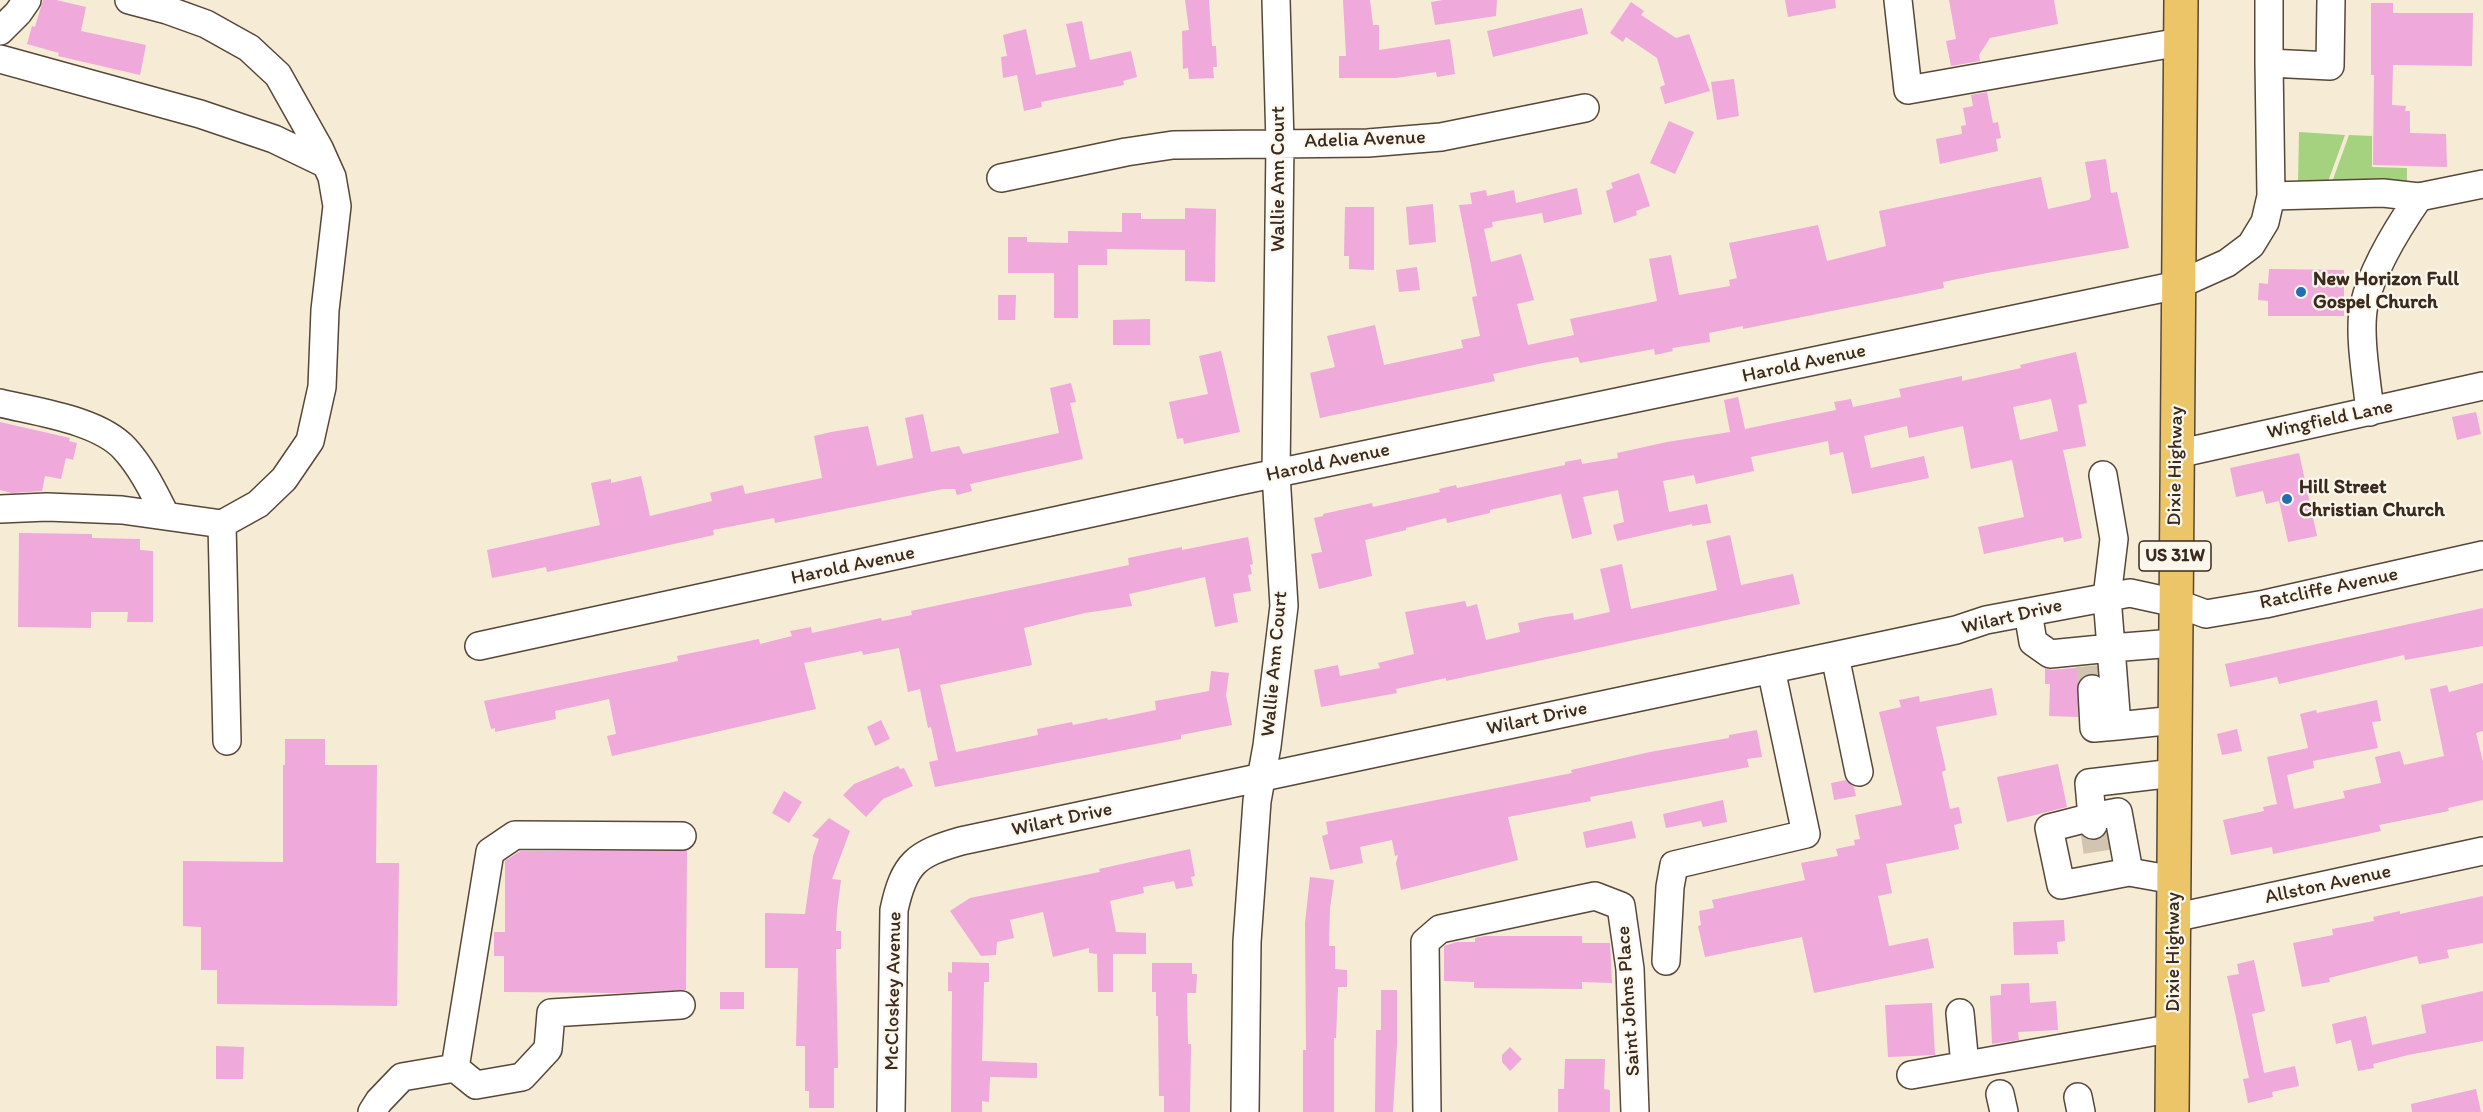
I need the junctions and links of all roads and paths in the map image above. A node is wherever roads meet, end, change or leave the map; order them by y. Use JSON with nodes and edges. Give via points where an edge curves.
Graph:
{"nodes":[{"id":1,"x":27,"y":0,"type":"edge"},
{"id":2,"x":129,"y":0,"type":"edge"},
{"id":3,"x":1276,"y":0,"type":"edge"},
{"id":4,"x":1898,"y":0,"type":"edge"},
{"id":5,"x":2181,"y":0,"type":"edge"},
{"id":6,"x":2269,"y":0,"type":"edge"},
{"id":7,"x":2331,"y":0,"type":"edge"},
{"id":8,"x":0,"y":31,"type":"edge"},
{"id":9,"x":2180,"y":42,"type":"junction"},
{"id":10,"x":0,"y":59,"type":"edge"},
{"id":11,"x":2269,"y":63,"type":"junction"},
{"id":12,"x":1585,"y":108,"type":"dead end"},
{"id":13,"x":1280,"y":143,"type":"junction"},
{"id":14,"x":326,"y":164,"type":"junction"},
{"id":15,"x":1001,"y":178,"type":"dead end"},
{"id":16,"x":2483,"y":184,"type":"edge"},
{"id":17,"x":2271,"y":196,"type":"junction"},
{"id":18,"x":2419,"y":197,"type":"junction"},
{"id":19,"x":2178,"y":285,"type":"junction"},
{"id":20,"x":2483,"y":386,"type":"edge"},
{"id":21,"x":0,"y":403,"type":"edge"},
{"id":22,"x":2370,"y":412,"type":"junction"},
{"id":23,"x":2177,"y":454,"type":"junction"},
{"id":24,"x":1276,"y":474,"type":"junction"},
{"id":25,"x":2103,"y":475,"type":"dead end"},
{"id":26,"x":0,"y":509,"type":"edge"},
{"id":27,"x":166,"y":516,"type":"junction"},
{"id":28,"x":222,"y":524,"type":"junction"},
{"id":29,"x":2483,"y":555,"type":"edge"},
{"id":30,"x":2107,"y":597,"type":"junction"},
{"id":31,"x":2176,"y":603,"type":"junction"},
{"id":32,"x":2028,"y":612,"type":"junction"},
{"id":33,"x":2174,"y":643,"type":"junction"},
{"id":34,"x":480,"y":646,"type":"dead end"},
{"id":35,"x":1835,"y":656,"type":"junction"},
{"id":36,"x":2095,"y":663,"type":"junction"},
{"id":37,"x":1771,"y":669,"type":"junction"},
{"id":38,"x":2175,"y":720,"type":"junction"},
{"id":39,"x":2117,"y":726,"type":"junction"},
{"id":40,"x":227,"y":741,"type":"dead end"},
{"id":41,"x":1858,"y":772,"type":"dead end"},
{"id":42,"x":2174,"y":773,"type":"junction"},
{"id":43,"x":1261,"y":777,"type":"junction"},
{"id":44,"x":2093,"y":821,"type":"junction"},
{"id":45,"x":682,"y":836,"type":"dead end"},
{"id":46,"x":2483,"y":851,"type":"edge"},
{"id":47,"x":906,"y":871,"type":"joint"},
{"id":48,"x":2129,"y":872,"type":"junction"},
{"id":49,"x":2174,"y":880,"type":"junction"},
{"id":50,"x":2173,"y":918,"type":"junction"},
{"id":51,"x":1666,"y":961,"type":"dead end"},
{"id":52,"x":681,"y":1005,"type":"dead end"},
{"id":53,"x":1960,"y":1013,"type":"dead end"},
{"id":54,"x":2174,"y":1028,"type":"junction"},
{"id":55,"x":1965,"y":1065,"type":"junction"},
{"id":56,"x":455,"y":1068,"type":"junction"},
{"id":57,"x":1911,"y":1075,"type":"dead end"},
{"id":58,"x":372,"y":1112,"type":"edge"},
{"id":59,"x":891,"y":1112,"type":"edge"},
{"id":60,"x":1245,"y":1112,"type":"edge"},
{"id":61,"x":1427,"y":1112,"type":"edge"},
{"id":62,"x":1635,"y":1112,"type":"edge"},
{"id":63,"x":2172,"y":1112,"type":"edge"}],
"edges":[{"from":1,"to":8,"type":"street"},
{"from":2,"to":14,"type":"street","via":[[206,24],[249,48],[278,75]]},
{"from":3,"to":13,"type":"street","name":"Wallie Ann Court"},
{"from":4,"to":9,"type":"street","via":[[1908,90]]},
{"from":5,"to":9,"type":"main road","name":"Dixie Highway","number":"US 31W"},
{"from":6,"to":11,"type":"street","name":"Harold Avenue"},
{"from":7,"to":11,"type":"street","via":[[2330,66]]},
{"from":9,"to":19,"type":"main road","name":"Dixie Highway","number":"US 31W"},
{"from":10,"to":14,"type":"street","via":[[200,114],[274,139]]},
{"from":11,"to":17,"type":"street","name":"Harold Avenue"},
{"from":12,"to":13,"type":"street","name":"Adelia Avenue","via":[[1441,138]]},
{"from":13,"to":15,"type":"street","name":"Adelia Avenue","via":[[1173,145]]},
{"from":13,"to":24,"type":"street","name":"Wallie Ann Court"},
{"from":14,"to":28,"type":"street","via":[[337,206],[325,310],[322,387],[309,441],[284,479],[258,504]]},
{"from":16,"to":18,"type":"street"},
{"from":17,"to":18,"type":"street"},
{"from":17,"to":19,"type":"street","name":"Harold Avenue","via":[[2265,222],[2251,245],[2227,263]]},
{"from":18,"to":22,"type":"street","via":[[2377,272],[2364,305]]},
{"from":19,"to":23,"type":"main road","name":"Dixie Highway","number":"US 31W"},
{"from":19,"to":24,"type":"street","name":"Harold Avenue"},
{"from":20,"to":22,"type":"street","name":"Wingfield Lane"},
{"from":21,"to":27,"type":"street","via":[[68,419],[102,432],[123,447],[141,470]]},
{"from":22,"to":23,"type":"street","name":"Wingfield Lane"},
{"from":23,"to":31,"type":"main road","name":"Dixie Highway","number":"US 31W"},
{"from":24,"to":34,"type":"street","name":"Harold Avenue"},
{"from":24,"to":43,"type":"street","name":"Wallie Ann Court","via":[[1284,606]]},
{"from":25,"to":30,"type":"street","via":[[2114,539]]},
{"from":26,"to":27,"type":"street","via":[[122,510]]},
{"from":27,"to":28,"type":"street"},
{"from":28,"to":40,"type":"street"},
{"from":29,"to":31,"type":"street","name":"Ratcliffe Avenue","via":[[2206,614]]},
{"from":30,"to":31,"type":"street","name":"Wilart Drive","via":[[2130,593]]},
{"from":30,"to":32,"type":"street","name":"Wilart Drive"},
{"from":30,"to":36,"type":"street"},
{"from":31,"to":33,"type":"main road","name":"Dixie Highway","number":"US 31W"},
{"from":32,"to":35,"type":"street","name":"Wilart Drive"},
{"from":32,"to":36,"type":"street","via":[[2033,642],[2050,654]]},
{"from":33,"to":36,"type":"street"},
{"from":33,"to":38,"type":"main road","name":"Dixie Highway","number":"US 31W"},
{"from":35,"to":37,"type":"street","name":"Wilart Drive"},
{"from":35,"to":41,"type":"street"},
{"from":36,"to":39,"type":"street"},
{"from":36,"to":39,"type":"street","via":[[2094,728]]},
{"from":37,"to":43,"type":"street","name":"Wilart Drive"},
{"from":37,"to":51,"type":"street","via":[[1806,834],[1674,865]]},
{"from":38,"to":39,"type":"street"},
{"from":38,"to":42,"type":"main road","name":"Dixie Highway","number":"US 31W"},
{"from":42,"to":44,"type":"street","via":[[2089,783]]},
{"from":42,"to":49,"type":"main road","name":"Dixie Highway","number":"US 31W"},
{"from":43,"to":47,"type":"street","name":"Wilart Drive","via":[[961,841],[934,849]]},
{"from":43,"to":60,"type":"street","name":"Wallie Ann Court","via":[[1247,942]]},
{"from":44,"to":48,"type":"street","via":[[2118,812]]},
{"from":44,"to":48,"type":"street","via":[[2049,828],[2061,885],[2100,871]]},
{"from":45,"to":56,"type":"street","via":[[515,835],[490,852]]},
{"from":46,"to":50,"type":"street","name":"Allston Avenue"},
{"from":47,"to":59,"type":"street","name":"McCloskey Avenue","via":[[894,910]]},
{"from":48,"to":49,"type":"street"},
{"from":49,"to":50,"type":"main road","name":"Dixie Highway","number":"US 31W"},
{"from":50,"to":54,"type":"main road","name":"Dixie Highway","number":"US 31W"},
{"from":52,"to":56,"type":"street","via":[[551,1013],[548,1049],[522,1077],[476,1085]]},
{"from":53,"to":55,"type":"street"},
{"from":54,"to":55,"type":"street"},
{"from":54,"to":63,"type":"main road","name":"Dixie Highway","number":"US 31W"},
{"from":55,"to":57,"type":"street"},
{"from":56,"to":58,"type":"street","via":[[402,1077]]},
{"from":61,"to":62,"type":"street","name":"Saint Johns Place","via":[[1425,942],[1440,929],[1595,896],[1621,906],[1630,969]]}]}
